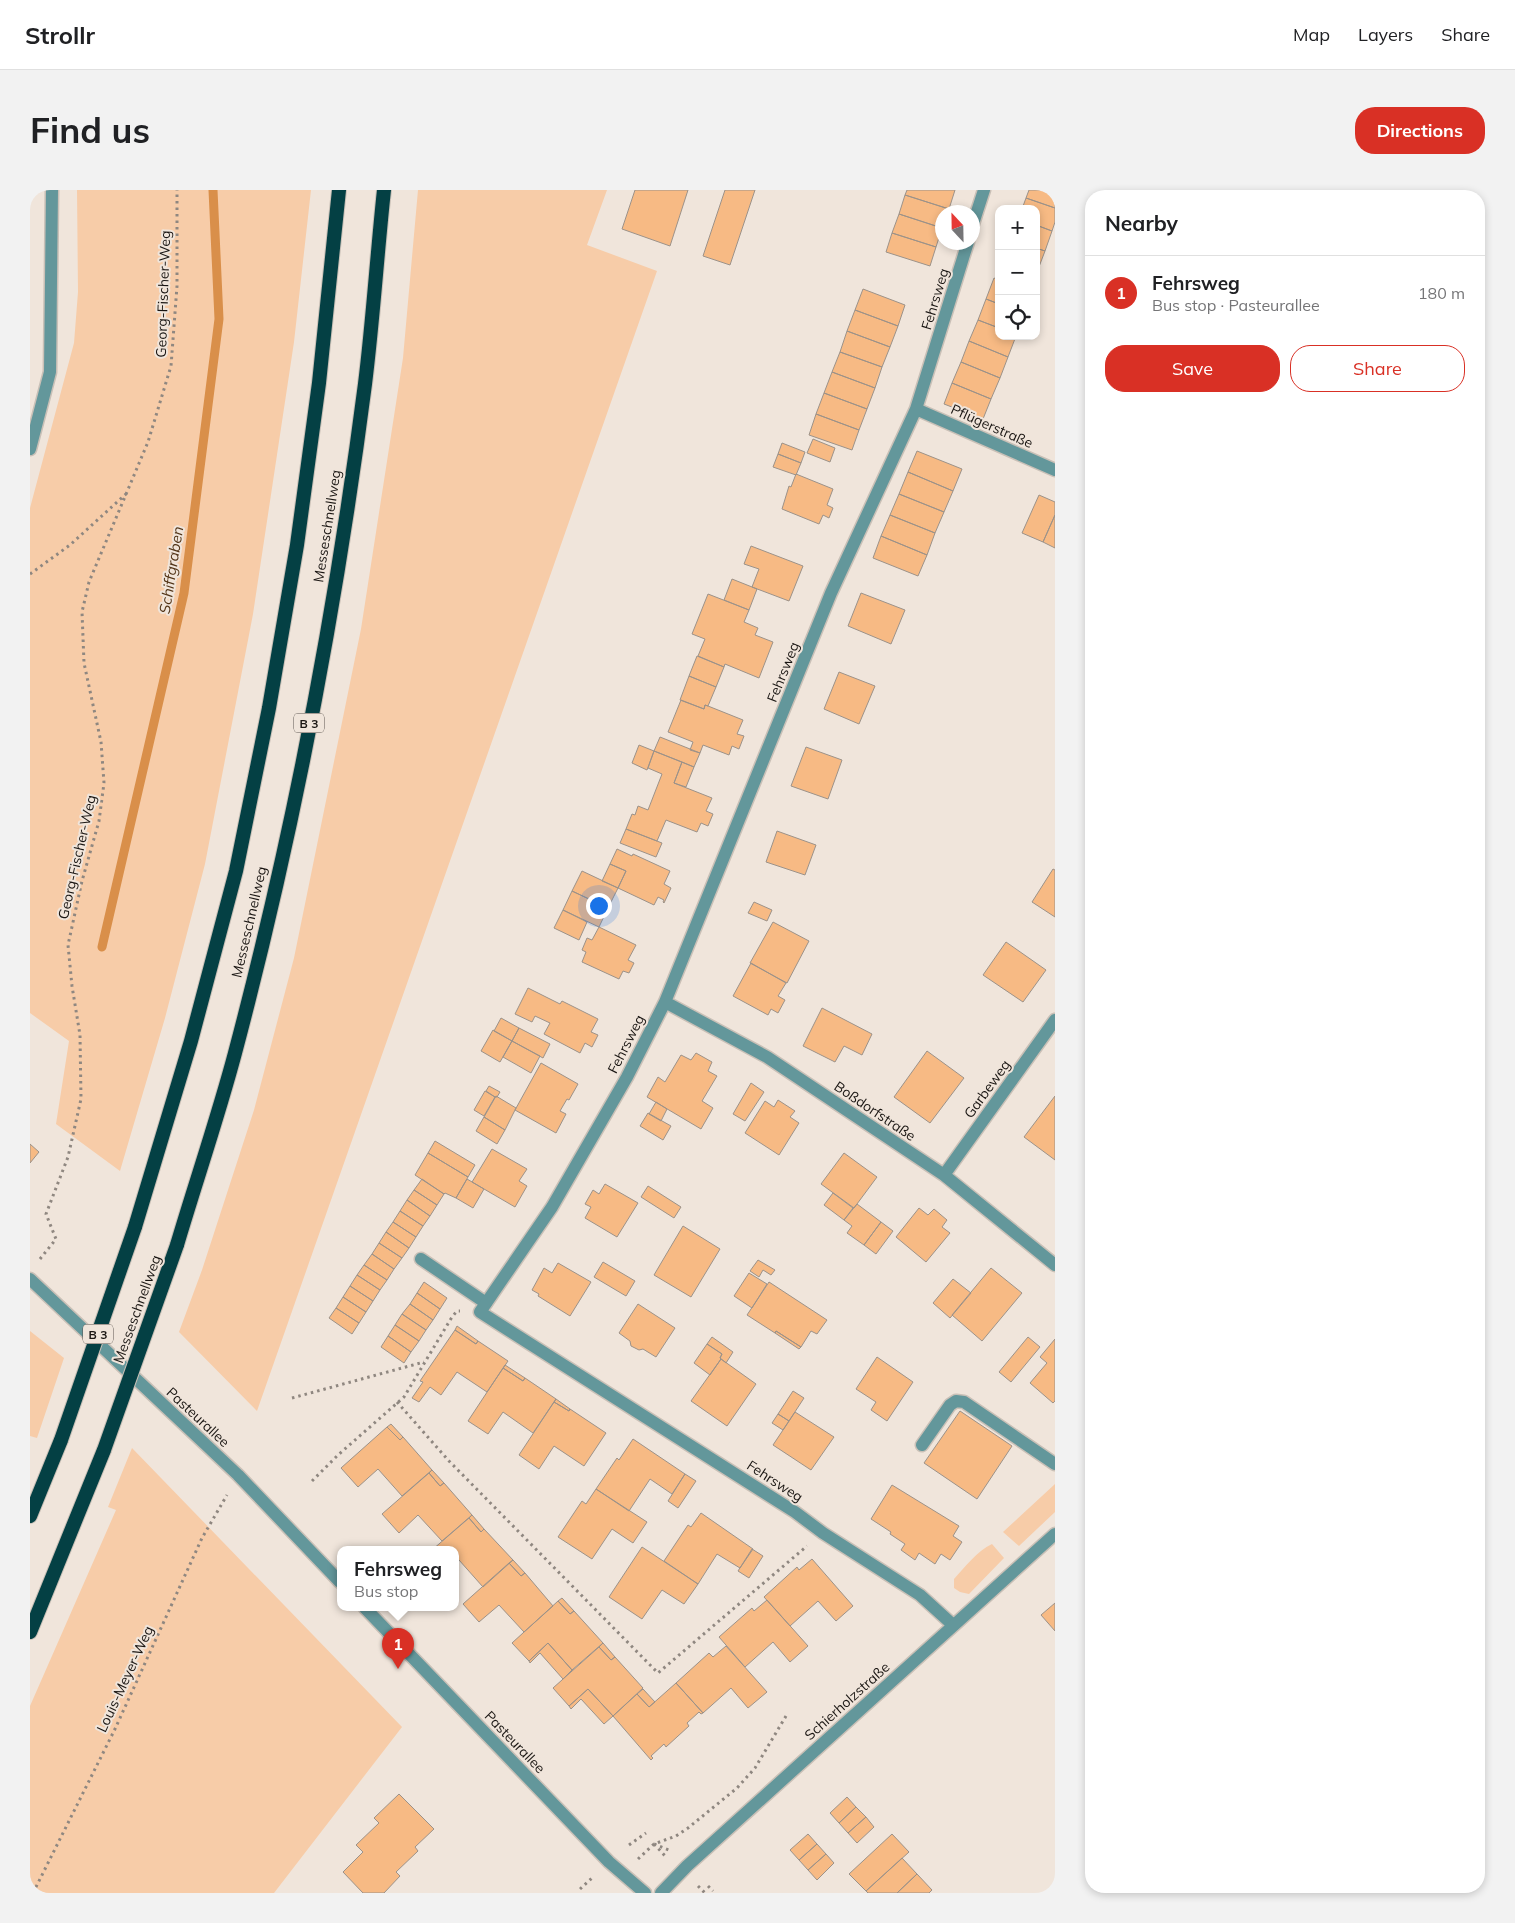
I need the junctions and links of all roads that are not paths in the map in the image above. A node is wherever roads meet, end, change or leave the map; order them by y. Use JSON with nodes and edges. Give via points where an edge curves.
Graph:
{"nodes":[{"id":1,"x":52,"y":190,"type":"edge"},
{"id":2,"x":338,"y":190,"type":"edge"},
{"id":3,"x":384,"y":190,"type":"edge"},
{"id":4,"x":984,"y":190,"type":"edge"},
{"id":5,"x":979,"y":205,"type":"edge"},
{"id":6,"x":966,"y":250,"type":"edge"},
{"id":7,"x":916,"y":409,"type":"junction"},
{"id":8,"x":30,"y":449,"type":"edge"},
{"id":9,"x":1055,"y":470,"type":"edge"},
{"id":10,"x":665,"y":1002,"type":"junction"},
{"id":11,"x":1055,"y":1020,"type":"edge"},
{"id":12,"x":944,"y":1175,"type":"junction"},
{"id":13,"x":421,"y":1259,"type":"dead end"},
{"id":14,"x":1055,"y":1265,"type":"edge"},
{"id":15,"x":30,"y":1279,"type":"edge"},
{"id":16,"x":483,"y":1308,"type":"junction"},
{"id":17,"x":922,"y":1445,"type":"dead end"},
{"id":18,"x":1055,"y":1464,"type":"edge"},
{"id":19,"x":30,"y":1516,"type":"edge"},
{"id":20,"x":1055,"y":1534,"type":"edge"},
{"id":21,"x":337,"y":1579,"type":"edge"},
{"id":22,"x":368,"y":1611,"type":"edge"},
{"id":23,"x":953,"y":1625,"type":"junction"},
{"id":24,"x":30,"y":1632,"type":"edge"},
{"id":25,"x":645,"y":1893,"type":"edge"},
{"id":26,"x":661,"y":1893,"type":"edge"}],
"edges":[{"from":1,"to":8,"type":"street","via":[[50,372]]},
{"from":2,"to":19,"type":"highway","name":"Messeschnellweg","number":"B 3","bridge":true,"via":[[320,383],[297,545],[269,708],[233,880],[191,1041],[135,1228],[61,1440]]},
{"from":3,"to":24,"type":"highway","name":"Messeschnellweg","number":"B 3","bridge":true,"via":[[365,383],[341,546],[312,712],[234,1054],[177,1245],[104,1450]]},
{"from":4,"to":5,"type":"street"},
{"from":6,"to":7,"type":"street","name":"Fehrsweg"},
{"from":7,"to":9,"type":"street","name":"Pflügerstraße"},
{"from":7,"to":10,"type":"street","name":"Fehrsweg","via":[[831,593]]},
{"from":10,"to":12,"type":"street","name":"Boßdorfstraße","via":[[767,1057]]},
{"from":10,"to":16,"type":"street","name":"Fehrsweg","via":[[627,1077],[552,1207]]},
{"from":11,"to":12,"type":"street","name":"Garbeweg"},
{"from":12,"to":14,"type":"street","name":"Boßdorfstraße"},
{"from":13,"to":16,"type":"street"},
{"from":15,"to":21,"type":"street","name":"Pasteurallee","via":[[238,1475]]},
{"from":16,"to":23,"type":"street","name":"Fehrsweg","via":[[920,1595]]},
{"from":17,"to":18,"type":"street","via":[[950,1406],[956,1401],[964,1402]]},
{"from":20,"to":23,"type":"street","name":"Schierholzstraße"},
{"from":22,"to":25,"type":"street","name":"Pasteurallee","via":[[603,1855]]},
{"from":23,"to":26,"type":"street","name":"Schierholzstraße"}]}
